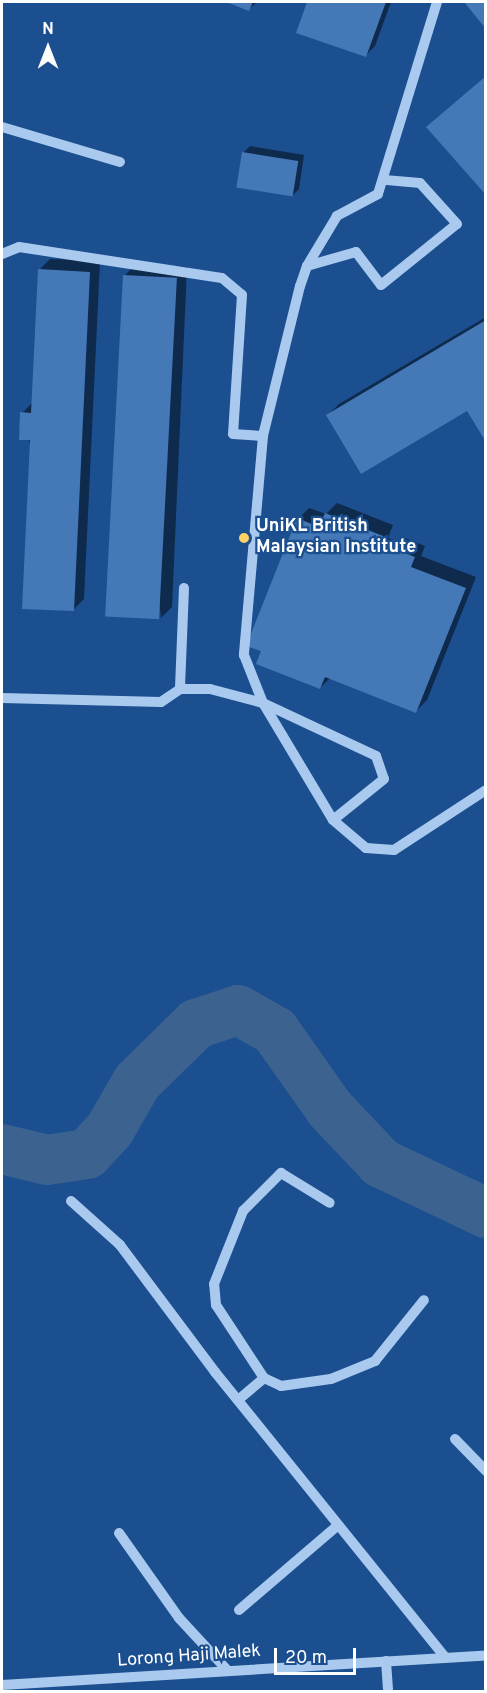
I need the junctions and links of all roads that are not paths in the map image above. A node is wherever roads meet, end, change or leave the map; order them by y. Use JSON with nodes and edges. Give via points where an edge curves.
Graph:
{"nodes":[{"id":1,"x":437,"y":2,"type":"edge"},
{"id":2,"x":2,"y":127,"type":"edge"},
{"id":3,"x":120,"y":162,"type":"dead end"},
{"id":4,"x":384,"y":180,"type":"junction"},
{"id":5,"x":2,"y":254,"type":"edge"},
{"id":6,"x":307,"y":266,"type":"junction"},
{"id":7,"x":263,"y":436,"type":"junction"},
{"id":8,"x":183,"y":588,"type":"dead end"},
{"id":9,"x":180,"y":689,"type":"junction"},
{"id":10,"x":2,"y":698,"type":"edge"},
{"id":11,"x":263,"y":703,"type":"junction"},
{"id":12,"x":486,"y":790,"type":"edge"},
{"id":13,"x":333,"y":820,"type":"junction"},
{"id":14,"x":71,"y":1201,"type":"dead end"},
{"id":15,"x":330,"y":1203,"type":"dead end"},
{"id":16,"x":424,"y":1300,"type":"dead end"},
{"id":17,"x":264,"y":1378,"type":"junction"},
{"id":18,"x":238,"y":1400,"type":"junction"},
{"id":19,"x":455,"y":1439,"type":"dead end"},
{"id":20,"x":486,"y":1471,"type":"edge"},
{"id":21,"x":338,"y":1525,"type":"junction"},
{"id":22,"x":119,"y":1533,"type":"dead end"},
{"id":23,"x":239,"y":1610,"type":"dead end"},
{"id":24,"x":486,"y":1655,"type":"edge"},
{"id":25,"x":445,"y":1657,"type":"junction"},
{"id":26,"x":386,"y":1661,"type":"junction"},
{"id":27,"x":228,"y":1671,"type":"junction"},
{"id":28,"x":2,"y":1685,"type":"edge"},
{"id":29,"x":388,"y":1692,"type":"edge"}],
"edges":[{"from":1,"to":4,"type":"street"},
{"from":2,"to":3,"type":"street"},
{"from":4,"to":6,"type":"street","via":[[378,194],[336,216]]},
{"from":4,"to":6,"type":"street","via":[[420,183],[457,224],[381,285],[356,252],[344,259]]},
{"from":5,"to":7,"type":"street","via":[[20,247],[222,278],[242,294],[233,434]]},
{"from":6,"to":7,"type":"street"},
{"from":7,"to":11,"type":"street","via":[[244,655]]},
{"from":8,"to":9,"type":"street"},
{"from":9,"to":10,"type":"street","via":[[161,702]]},
{"from":9,"to":11,"type":"street","via":[[210,689]]},
{"from":11,"to":13,"type":"street"},
{"from":11,"to":13,"type":"street","via":[[376,756],[384,779]]},
{"from":12,"to":13,"type":"street","via":[[394,850],[366,848]]},
{"from":14,"to":18,"type":"street","via":[[120,1245]]},
{"from":15,"to":17,"type":"street","via":[[281,1173],[243,1211],[214,1284],[216,1305]]},
{"from":16,"to":17,"type":"street","via":[[375,1361],[332,1379],[281,1386]]},
{"from":17,"to":18,"type":"street"},
{"from":18,"to":21,"type":"street"},
{"from":19,"to":20,"type":"street"},
{"from":21,"to":23,"type":"street"},
{"from":21,"to":25,"type":"street"},
{"from":22,"to":27,"type":"street","via":[[179,1618]]},
{"from":24,"to":25,"type":"street","name":"Lorong Haji Malek"},
{"from":25,"to":26,"type":"street","name":"Lorong Haji Malek"},
{"from":26,"to":27,"type":"street","name":"Lorong Haji Malek"},
{"from":26,"to":29,"type":"street"},
{"from":27,"to":28,"type":"street","name":"Lorong Haji Malek"}]}
